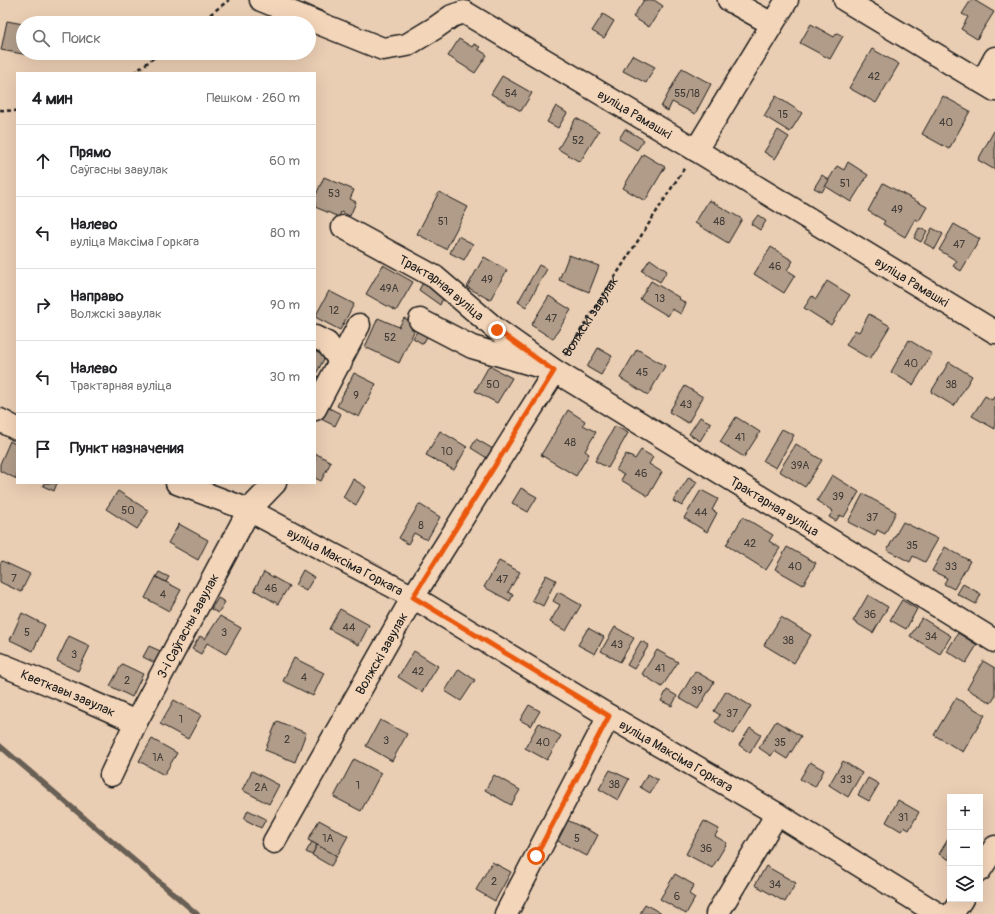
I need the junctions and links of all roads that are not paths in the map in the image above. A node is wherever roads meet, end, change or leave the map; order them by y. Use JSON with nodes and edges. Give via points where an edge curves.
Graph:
{"nodes":[{"id":1,"x":261,"y":0,"type":"edge"},
{"id":2,"x":729,"y":0,"type":"edge"},
{"id":3,"x":787,"y":0,"type":"edge"},
{"id":4,"x":845,"y":0,"type":"edge"},
{"id":5,"x":301,"y":16,"type":"edge"},
{"id":6,"x":316,"y":22,"type":"edge"},
{"id":7,"x":772,"y":24,"type":"junction"},
{"id":8,"x":995,"y":58,"type":"edge"},
{"id":9,"x":988,"y":86,"type":"edge"},
{"id":10,"x":696,"y":150,"type":"junction"},
{"id":11,"x":343,"y":227,"type":"dead end"},
{"id":12,"x":420,"y":320,"type":"dead end"},
{"id":13,"x":359,"y":325,"type":"dead end"},
{"id":14,"x":995,"y":332,"type":"edge"},
{"id":15,"x":316,"y":338,"type":"edge"},
{"id":16,"x":341,"y":362,"type":"junction"},
{"id":17,"x":554,"y":371,"type":"junction"},
{"id":18,"x":316,"y":407,"type":"edge"},
{"id":19,"x":0,"y":420,"type":"edge"},
{"id":20,"x":16,"y":428,"type":"edge"},
{"id":21,"x":181,"y":484,"type":"edge"},
{"id":22,"x":274,"y":484,"type":"edge"},
{"id":23,"x":249,"y":510,"type":"junction"},
{"id":24,"x":413,"y":597,"type":"junction"},
{"id":25,"x":995,"y":641,"type":"edge"},
{"id":26,"x":0,"y":664,"type":"edge"},
{"id":27,"x":609,"y":716,"type":"junction"},
{"id":28,"x":136,"y":722,"type":"junction"},
{"id":29,"x":111,"y":775,"type":"dead end"},
{"id":30,"x":777,"y":814,"type":"junction"},
{"id":31,"x":274,"y":842,"type":"dead end"},
{"id":32,"x":995,"y":847,"type":"edge"},
{"id":33,"x":983,"y":866,"type":"edge"},
{"id":34,"x":960,"y":902,"type":"edge"},
{"id":35,"x":506,"y":914,"type":"edge"},
{"id":36,"x":717,"y":914,"type":"edge"},
{"id":37,"x":938,"y":914,"type":"edge"},
{"id":38,"x":952,"y":914,"type":"edge"}],
"edges":[{"from":1,"to":5,"type":"street","name":"вуліца Рамашкі"},
{"from":2,"to":7,"type":"street"},
{"from":3,"to":7,"type":"street"},
{"from":4,"to":9,"type":"street"},
{"from":6,"to":10,"type":"street","name":"вуліца Рамашкі","via":[[383,49],[407,44],[452,16],[464,12]]},
{"from":7,"to":10,"type":"street"},
{"from":8,"to":9,"type":"street"},
{"from":10,"to":14,"type":"street","name":"вуліца Рамашкі"},
{"from":11,"to":17,"type":"street","name":"Трактарная вуліца","via":[[435,277],[497,330]]},
{"from":12,"to":17,"type":"street","name":"Трактарная вуліца","via":[[472,347]]},
{"from":13,"to":16,"type":"street"},
{"from":15,"to":16,"type":"street","via":[[327,343]]},
{"from":16,"to":18,"type":"street"},
{"from":17,"to":24,"type":"street","name":"Волжскі завулак"},
{"from":17,"to":25,"type":"street","name":"Трактарная вуліца"},
{"from":19,"to":20,"type":"street"},
{"from":21,"to":23,"type":"street","name":"вуліца Максіма Горкага"},
{"from":22,"to":23,"type":"street","name":"3-і Саўгасны завулак"},
{"from":23,"to":24,"type":"street","name":"вуліца Максіма Горкага"},
{"from":23,"to":28,"type":"street","name":"3-і Саўгасны завулак"},
{"from":24,"to":27,"type":"street","name":"вуліца Максіма Горкага"},
{"from":24,"to":31,"type":"street","name":"Волжскі завулак"},
{"from":26,"to":28,"type":"street","name":"Кветкавы завулак","via":[[71,692]]},
{"from":27,"to":30,"type":"street","name":"вуліца Максіма Горкага"},
{"from":27,"to":35,"type":"street"},
{"from":28,"to":29,"type":"street","name":"3-і Саўгасны завулак"},
{"from":30,"to":36,"type":"street"},
{"from":30,"to":37,"type":"street","name":"вуліца Максіма Горкага"},
{"from":32,"to":33,"type":"street"},
{"from":34,"to":38,"type":"street"}]}
